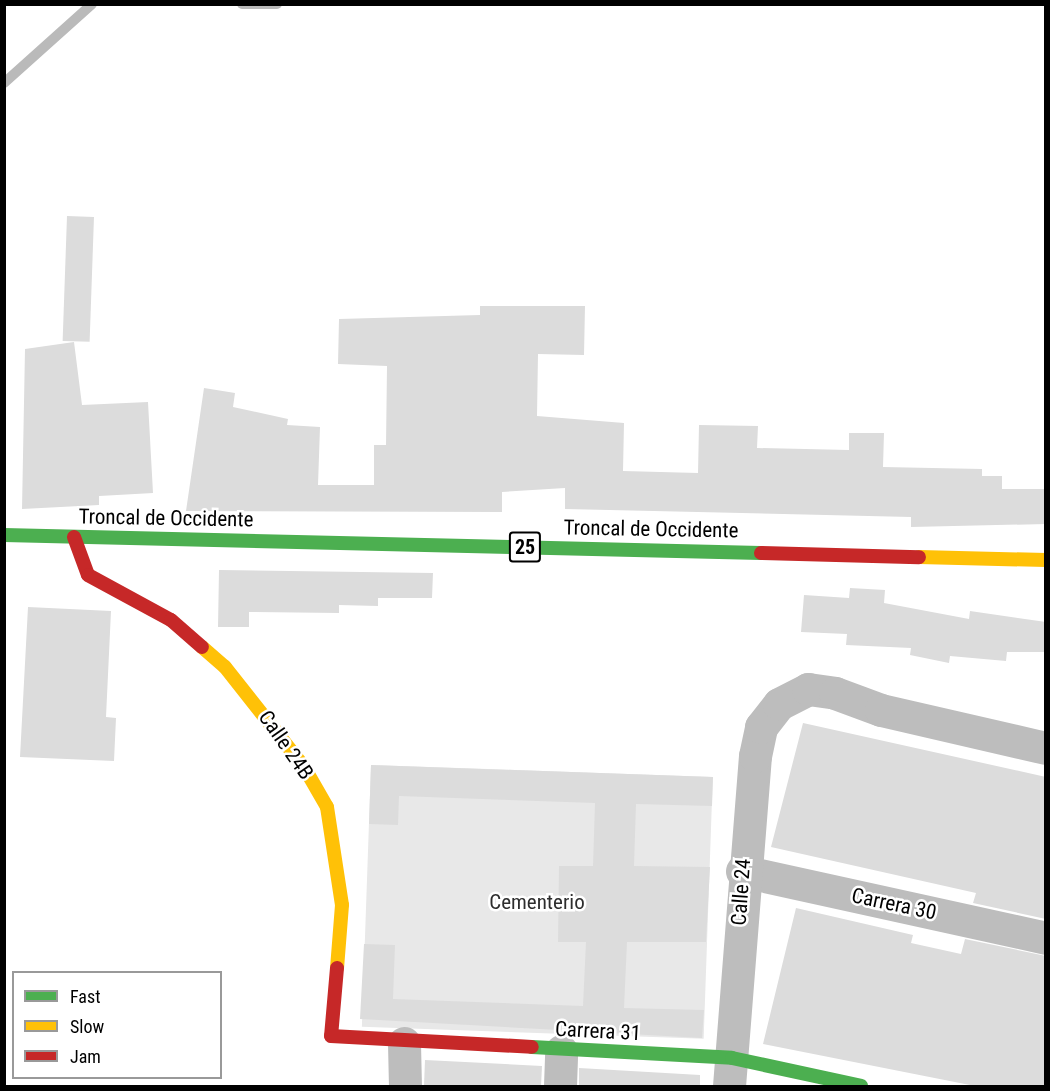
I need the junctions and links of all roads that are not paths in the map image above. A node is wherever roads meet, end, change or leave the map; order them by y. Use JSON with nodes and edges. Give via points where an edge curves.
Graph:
{"nodes":[{"id":1,"x":4,"y":535,"type":"edge"},
{"id":2,"x":74,"y":537,"type":"junction"},
{"id":3,"x":1046,"y":560,"type":"edge"},
{"id":4,"x":1046,"y":748,"type":"edge"},
{"id":5,"x":742,"y":871,"type":"junction"},
{"id":6,"x":1046,"y":938,"type":"edge"},
{"id":7,"x":332,"y":1036,"type":"joint"},
{"id":8,"x":404,"y":1043,"type":"junction"},
{"id":9,"x":561,"y":1051,"type":"junction"},
{"id":10,"x":730,"y":1072,"type":"edge"},
{"id":11,"x":405,"y":1086,"type":"edge"},
{"id":12,"x":560,"y":1086,"type":"edge"},
{"id":13,"x":861,"y":1086,"type":"edge"}],
"edges":[{"from":1,"to":2,"type":"street","name":"Troncal de Occidente","number":"25"},
{"from":2,"to":3,"type":"street","name":"Troncal de Occidente","number":"25"},
{"from":2,"to":7,"type":"street","name":"Calle 24B","via":[[88,575],[171,620],[225,667],[304,767],[327,807],[342,905]]},
{"from":4,"to":5,"type":"street","name":"Calle 24","via":[[808,689],[779,704],[760,727]]},
{"from":5,"to":6,"type":"street","name":"Carrera 30"},
{"from":5,"to":10,"type":"street","name":"Calle 24"},
{"from":7,"to":8,"type":"street","name":"Carrera 31"},
{"from":8,"to":9,"type":"street","name":"Carrera 31"},
{"from":8,"to":11,"type":"street"},
{"from":9,"to":10,"type":"street","name":"Carrera 31"},
{"from":9,"to":12,"type":"street"},
{"from":10,"to":13,"type":"street","name":"Carrera 31"}]}
